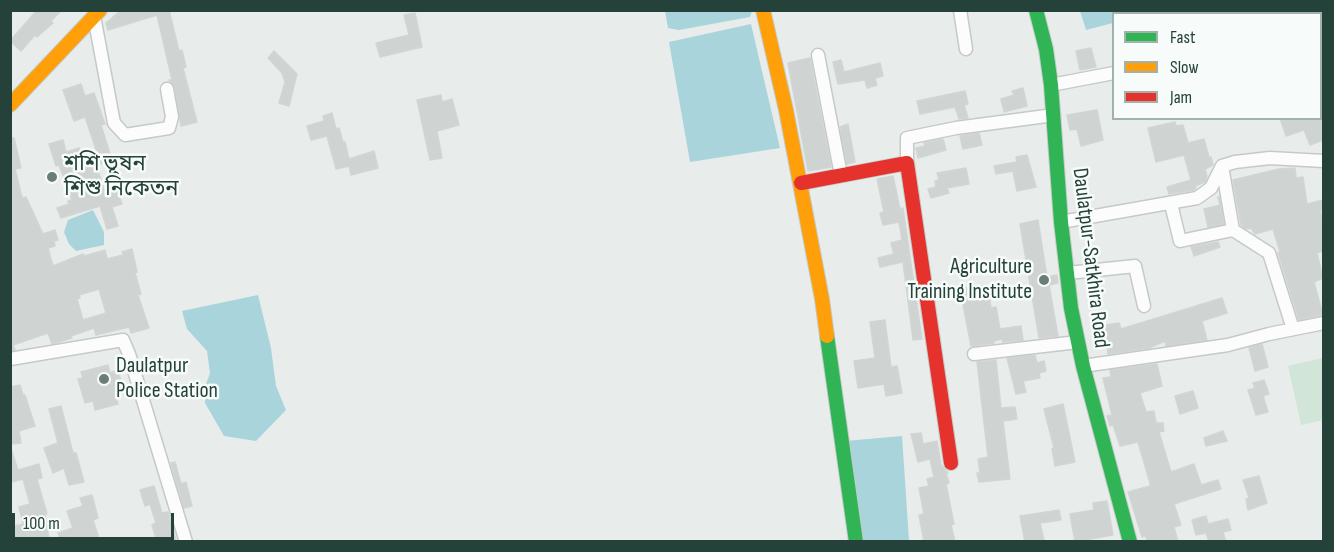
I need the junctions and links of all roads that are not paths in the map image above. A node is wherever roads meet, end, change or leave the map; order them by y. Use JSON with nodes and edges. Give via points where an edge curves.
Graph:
{"nodes":[{"id":1,"x":763,"y":10,"type":"edge"},
{"id":2,"x":960,"y":10,"type":"edge"},
{"id":3,"x":1036,"y":10,"type":"edge"},
{"id":4,"x":94,"y":12,"type":"edge"},
{"id":5,"x":966,"y":49,"type":"dead end"},
{"id":6,"x":818,"y":55,"type":"dead end"},
{"id":7,"x":1112,"y":73,"type":"edge"},
{"id":8,"x":1051,"y":85,"type":"junction"},
{"id":9,"x":167,"y":89,"type":"dead end"},
{"id":10,"x":10,"y":92,"type":"edge"},
{"id":11,"x":10,"y":105,"type":"edge"},
{"id":12,"x":1054,"y":115,"type":"junction"},
{"id":13,"x":1323,"y":161,"type":"edge"},
{"id":14,"x":907,"y":163,"type":"junction"},
{"id":15,"x":1222,"y":166,"type":"junction"},
{"id":16,"x":841,"y":176,"type":"junction"},
{"id":17,"x":801,"y":183,"type":"junction"},
{"id":18,"x":1171,"y":204,"type":"junction"},
{"id":19,"x":1061,"y":222,"type":"junction"},
{"id":20,"x":1233,"y":230,"type":"junction"},
{"id":21,"x":1068,"y":273,"type":"junction"},
{"id":22,"x":1144,"y":306,"type":"dead end"},
{"id":23,"x":1323,"y":323,"type":"edge"},
{"id":24,"x":1293,"y":329,"type":"junction"},
{"id":25,"x":1078,"y":342,"type":"junction"},
{"id":26,"x":974,"y":354,"type":"dead end"},
{"id":27,"x":10,"y":359,"type":"edge"},
{"id":28,"x":1083,"y":366,"type":"junction"},
{"id":29,"x":951,"y":463,"type":"dead end"},
{"id":30,"x":186,"y":542,"type":"edge"},
{"id":31,"x":856,"y":542,"type":"edge"},
{"id":32,"x":1130,"y":542,"type":"edge"}],
"edges":[{"from":1,"to":17,"type":"main road"},
{"from":2,"to":5,"type":"street"},
{"from":3,"to":8,"type":"main road","name":"Daulatpur-Satkhira Road"},
{"from":4,"to":9,"type":"street","via":[[114,123],[125,135],[169,128],[172,117]]},
{"from":4,"to":10,"type":"main road"},
{"from":4,"to":11,"type":"main road"},
{"from":6,"to":16,"type":"street"},
{"from":7,"to":8,"type":"street"},
{"from":8,"to":12,"type":"main road","name":"Daulatpur-Satkhira Road"},
{"from":12,"to":14,"type":"street","via":[[907,138]]},
{"from":12,"to":19,"type":"main road","name":"Daulatpur-Satkhira Road"},
{"from":13,"to":15,"type":"street","via":[[1270,158]]},
{"from":14,"to":16,"type":"main road"},
{"from":14,"to":29,"type":"main road"},
{"from":15,"to":18,"type":"street","via":[[1211,188],[1197,198]]},
{"from":15,"to":20,"type":"street"},
{"from":16,"to":17,"type":"main road"},
{"from":17,"to":31,"type":"main road","via":[[822,299]]},
{"from":18,"to":19,"type":"street"},
{"from":18,"to":20,"type":"street","via":[[1180,241]]},
{"from":19,"to":21,"type":"main road","name":"Daulatpur-Satkhira Road"},
{"from":20,"to":24,"type":"street","via":[[1269,252]]},
{"from":21,"to":22,"type":"street","via":[[1135,266]]},
{"from":21,"to":25,"type":"main road","name":"Daulatpur-Satkhira Road"},
{"from":23,"to":24,"type":"street"},
{"from":24,"to":28,"type":"street","via":[[1228,345]]},
{"from":25,"to":26,"type":"street"},
{"from":25,"to":28,"type":"main road","name":"Daulatpur-Satkhira Road"},
{"from":27,"to":30,"type":"street","via":[[123,340]]},
{"from":28,"to":32,"type":"main road","name":"Daulatpur-Satkhira Road"}]}
